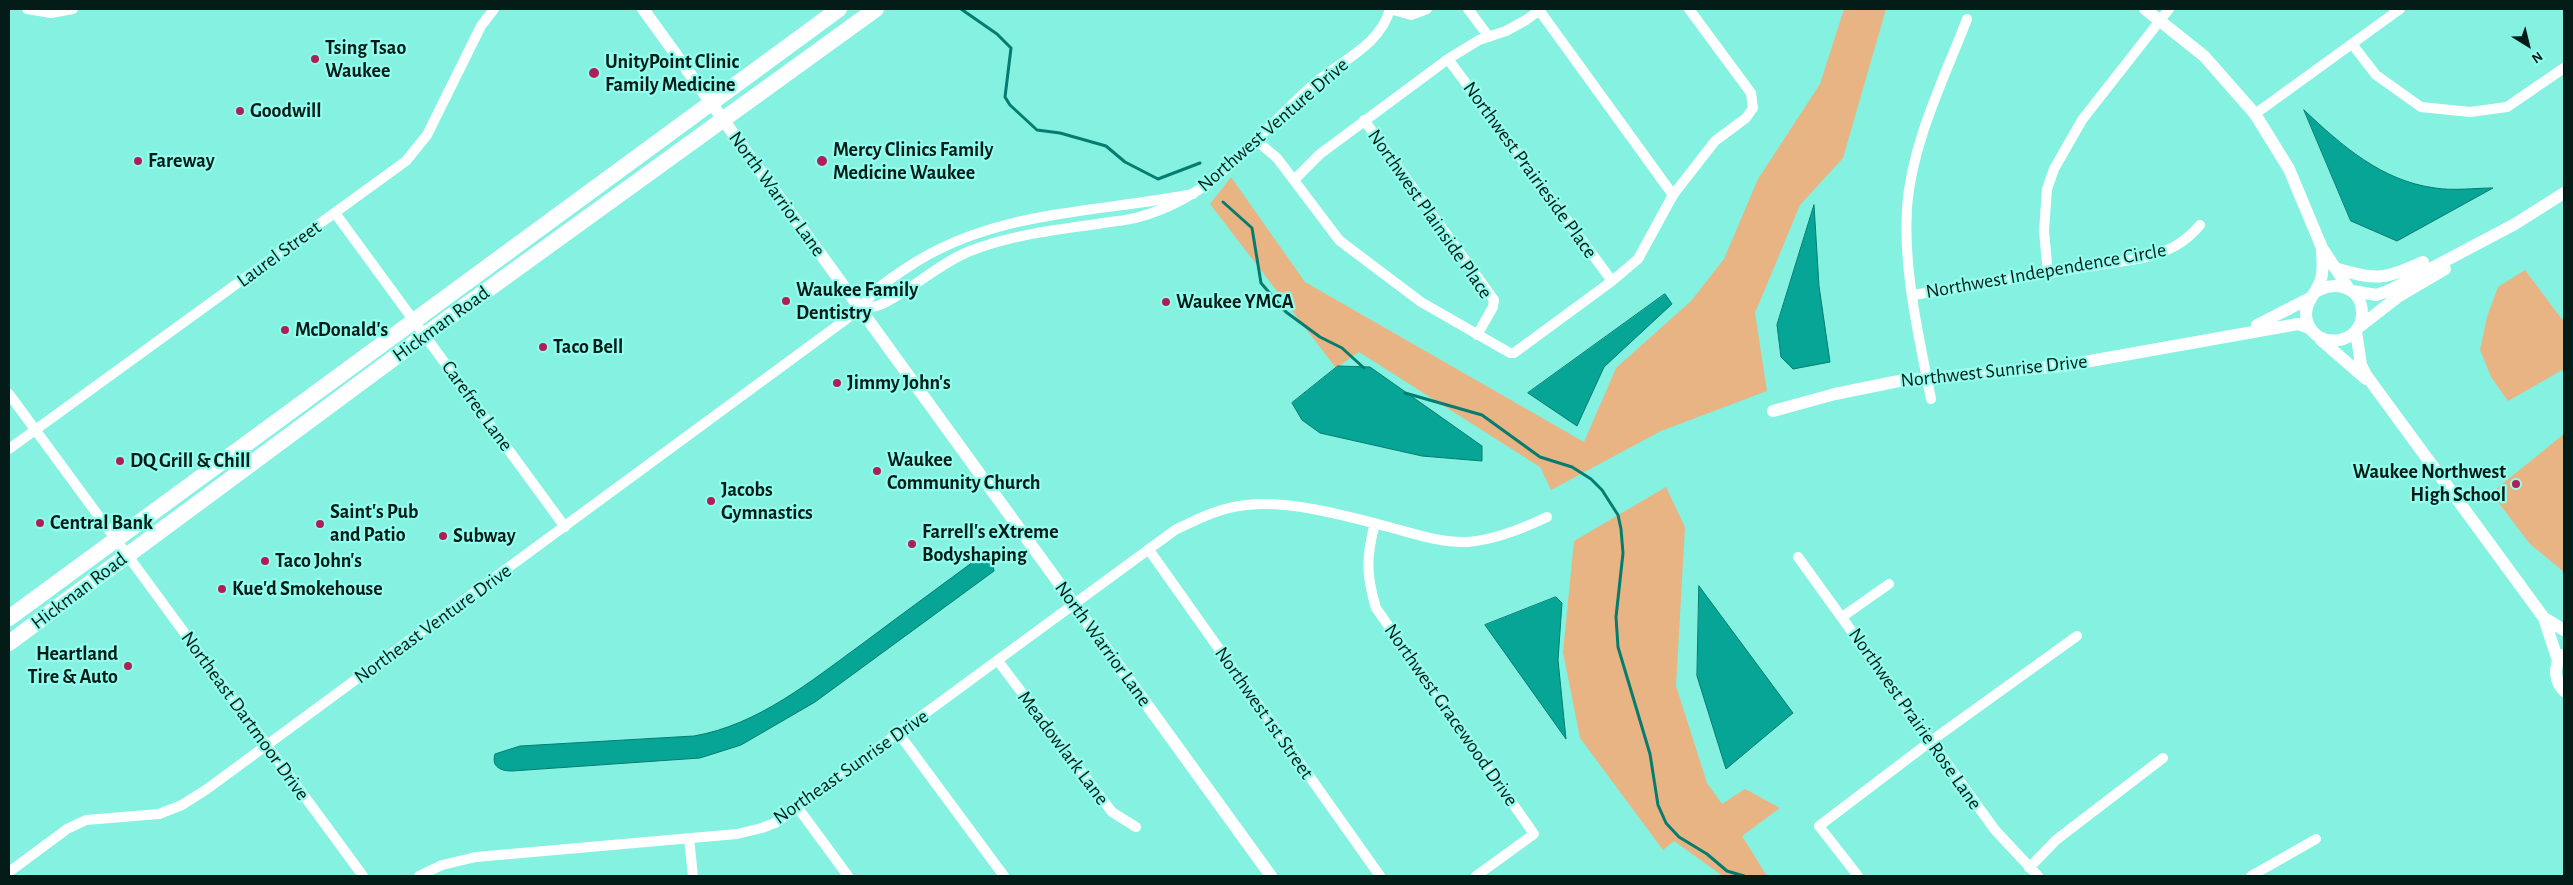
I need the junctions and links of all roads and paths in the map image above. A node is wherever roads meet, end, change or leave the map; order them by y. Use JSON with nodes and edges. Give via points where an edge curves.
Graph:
{"nodes":[{"id":1,"x":27,"y":9,"type":"edge"},
{"id":2,"x":73,"y":9,"type":"edge"},
{"id":3,"x":494,"y":9,"type":"edge"},
{"id":4,"x":643,"y":9,"type":"edge"},
{"id":5,"x":839,"y":9,"type":"edge"},
{"id":6,"x":876,"y":9,"type":"edge"},
{"id":7,"x":1390,"y":9,"type":"edge"},
{"id":8,"x":1427,"y":9,"type":"edge"},
{"id":9,"x":1468,"y":9,"type":"edge"},
{"id":10,"x":1540,"y":9,"type":"edge"},
{"id":11,"x":1689,"y":9,"type":"edge"},
{"id":12,"x":2145,"y":9,"type":"edge"},
{"id":13,"x":2169,"y":9,"type":"edge"},
{"id":14,"x":2400,"y":9,"type":"edge"},
{"id":15,"x":1967,"y":19,"type":"dead end"},
{"id":16,"x":2159,"y":19,"type":"junction"},
{"id":17,"x":1489,"y":37,"type":"junction"},
{"id":18,"x":2352,"y":44,"type":"junction"},
{"id":19,"x":1448,"y":59,"type":"junction"},
{"id":20,"x":2564,"y":68,"type":"edge"},
{"id":21,"x":711,"y":103,"type":"junction"},
{"id":22,"x":2255,"y":114,"type":"junction"},
{"id":23,"x":724,"y":120,"type":"junction"},
{"id":24,"x":1364,"y":120,"type":"junction"},
{"id":25,"x":1258,"y":142,"type":"junction"},
{"id":26,"x":1294,"y":180,"type":"junction"},
{"id":27,"x":2564,"y":193,"type":"edge"},
{"id":28,"x":1193,"y":194,"type":"junction"},
{"id":29,"x":1672,"y":195,"type":"junction"},
{"id":30,"x":335,"y":213,"type":"junction"},
{"id":31,"x":2200,"y":225,"type":"dead end"},
{"id":32,"x":2477,"y":245,"type":"junction"},
{"id":33,"x":2322,"y":248,"type":"junction"},
{"id":34,"x":2338,"y":269,"type":"junction"},
{"id":35,"x":2048,"y":274,"type":"junction"},
{"id":36,"x":1612,"y":281,"type":"junction"},
{"id":37,"x":2351,"y":290,"type":"junction"},
{"id":38,"x":1912,"y":295,"type":"junction"},
{"id":39,"x":2312,"y":296,"type":"junction"},
{"id":40,"x":860,"y":309,"type":"junction"},
{"id":41,"x":414,"y":321,"type":"junction"},
{"id":42,"x":2357,"y":329,"type":"junction"},
{"id":43,"x":2313,"y":332,"type":"junction"},
{"id":44,"x":425,"y":335,"type":"junction"},
{"id":45,"x":1477,"y":335,"type":"junction"},
{"id":46,"x":2216,"y":337,"type":"junction"},
{"id":47,"x":1927,"y":378,"type":"junction"},
{"id":48,"x":2372,"y":384,"type":"junction"},
{"id":49,"x":9,"y":394,"type":"edge"},
{"id":50,"x":1931,"y":399,"type":"dead end"},
{"id":51,"x":1773,"y":411,"type":"dead end"},
{"id":52,"x":36,"y":430,"type":"junction"},
{"id":53,"x":9,"y":449,"type":"edge"},
{"id":54,"x":1547,"y":517,"type":"dead end"},
{"id":55,"x":1375,"y":523,"type":"junction"},
{"id":56,"x":564,"y":527,"type":"junction"},
{"id":57,"x":116,"y":539,"type":"junction"},
{"id":58,"x":1149,"y":550,"type":"junction"},
{"id":59,"x":128,"y":555,"type":"junction"},
{"id":60,"x":1798,"y":557,"type":"dead end"},
{"id":61,"x":1889,"y":584,"type":"dead end"},
{"id":62,"x":1074,"y":605,"type":"junction"},
{"id":63,"x":1842,"y":617,"type":"junction"},
{"id":64,"x":9,"y":618,"type":"edge"},
{"id":65,"x":2544,"y":618,"type":"junction"},
{"id":66,"x":2564,"y":630,"type":"edge"},
{"id":67,"x":2077,"y":636,"type":"dead end"},
{"id":68,"x":9,"y":644,"type":"edge"},
{"id":69,"x":2561,"y":656,"type":"edge"},
{"id":70,"x":998,"y":660,"type":"junction"},
{"id":71,"x":2564,"y":691,"type":"edge"},
{"id":72,"x":899,"y":734,"type":"junction"},
{"id":73,"x":1931,"y":741,"type":"junction"},
{"id":74,"x":267,"y":746,"type":"junction"},
{"id":75,"x":2163,"y":758,"type":"dead end"},
{"id":76,"x":798,"y":808,"type":"junction"},
{"id":77,"x":1136,"y":827,"type":"dead end"},
{"id":78,"x":689,"y":838,"type":"junction"},
{"id":79,"x":2316,"y":839,"type":"dead end"},
{"id":80,"x":2029,"y":868,"type":"junction"},
{"id":81,"x":9,"y":872,"type":"edge"},
{"id":82,"x":363,"y":876,"type":"edge"},
{"id":83,"x":419,"y":876,"type":"edge"},
{"id":84,"x":694,"y":876,"type":"edge"},
{"id":85,"x":848,"y":876,"type":"edge"},
{"id":86,"x":1004,"y":876,"type":"edge"},
{"id":87,"x":1270,"y":876,"type":"edge"},
{"id":88,"x":1380,"y":876,"type":"edge"},
{"id":89,"x":1476,"y":876,"type":"edge"},
{"id":90,"x":1858,"y":876,"type":"edge"},
{"id":91,"x":2038,"y":876,"type":"edge"},
{"id":92,"x":2252,"y":876,"type":"edge"}],
"edges":[{"from":1,"to":2,"type":"street","via":[[42,13]]},
{"from":3,"to":30,"type":"street","name":"Laurel Street","via":[[481,26],[436,120],[418,148],[401,165]]},
{"from":4,"to":21,"type":"street","name":"North Warrior Lane"},
{"from":5,"to":21,"type":"highway","name":"Hickman Road"},
{"from":6,"to":23,"type":"highway","name":"Hickman Road"},
{"from":7,"to":8,"type":"street","via":[[1411,15]]},
{"from":7,"to":25,"type":"street","name":"Northwest Venture Drive","via":[[1370,41],[1285,109]]},
{"from":9,"to":17,"type":"street"},
{"from":10,"to":17,"type":"street"},
{"from":10,"to":29,"type":"street"},
{"from":11,"to":29,"type":"street","via":[[1751,93],[1753,108],[1746,118],[1715,141]]},
{"from":12,"to":16,"type":"street"},
{"from":13,"to":16,"type":"street"},
{"from":14,"to":18,"type":"street"},
{"from":15,"to":38,"type":"street","via":[[1915,160],[1907,206],[1906,245]]},
{"from":16,"to":22,"type":"street","via":[[2204,56]]},
{"from":16,"to":35,"type":"street","via":[[2082,120],[2054,169],[2047,189],[2044,230]]},
{"from":17,"to":19,"type":"street","via":[[1478,40]]},
{"from":18,"to":20,"type":"street","via":[[2376,75],[2421,107],[2470,112],[2507,108]]},
{"from":18,"to":22,"type":"street"},
{"from":19,"to":24,"type":"street"},
{"from":19,"to":36,"type":"street","name":"Northwest Prairieside Place"},
{"from":21,"to":23,"type":"street","name":"North Warrior Lane"},
{"from":21,"to":41,"type":"highway","name":"Hickman Road"},
{"from":22,"to":33,"type":"street","via":[[2289,169]]},
{"from":23,"to":40,"type":"street","name":"North Warrior Lane"},
{"from":23,"to":44,"type":"highway","name":"Hickman Road"},
{"from":24,"to":26,"type":"street","via":[[1320,154]]},
{"from":24,"to":45,"type":"street","name":"Northwest Plainside Place","via":[[1494,300],[1493,308]]},
{"from":25,"to":26,"type":"street","via":[[1278,158]]},
{"from":25,"to":28,"type":"street","name":"Northwest Venture Drive","via":[[1229,169]]},
{"from":26,"to":45,"type":"street","via":[[1348,247],[1421,302]]},
{"from":27,"to":32,"type":"street"},
{"from":28,"to":40,"type":"street","name":"Northwest Venture Drive","via":[[1138,217],[1007,238],[968,252],[882,304]]},
{"from":28,"to":40,"type":"street","name":"Northwest Venture Drive","via":[[1037,217],[984,229],[922,257],[873,291]]},
{"from":29,"to":36,"type":"street","via":[[1638,259]]},
{"from":30,"to":41,"type":"street","name":"Carefree Lane"},
{"from":30,"to":52,"type":"street","name":"Laurel Street"},
{"from":31,"to":35,"type":"street","name":"Northwest Independence Circle","via":[[2188,239],[2164,252]]},
{"from":32,"to":34,"type":"street","via":[[2459,247],[2383,278],[2365,278]]},
{"from":32,"to":37,"type":"street","via":[[2384,292],[2369,295]]},
{"from":32,"to":42,"type":"street","via":[[2459,260],[2399,296]]},
{"from":33,"to":34,"type":"street"},
{"from":33,"to":39,"type":"street","via":[[2322,277]]},
{"from":34,"to":37,"type":"street"},
{"from":35,"to":38,"type":"street","name":"Northwest Independence Circle"},
{"from":36,"to":45,"type":"street","via":[[1510,354]]},
{"from":37,"to":39,"type":"street","via":[[2330,285]]},
{"from":37,"to":42,"type":"street","via":[[2361,304]]},
{"from":38,"to":47,"type":"street"},
{"from":39,"to":43,"type":"street","via":[[2306,315]]},
{"from":39,"to":46,"type":"street","name":"Northwest Sunrise Drive","via":[[2273,318]]},
{"from":40,"to":56,"type":"street","name":"Northeast Venture Drive"},
{"from":40,"to":62,"type":"street","name":"North Warrior Lane"},
{"from":41,"to":44,"type":"street","name":"Carefree Lane"},
{"from":41,"to":57,"type":"highway","name":"Hickman Road"},
{"from":42,"to":43,"type":"street","via":[[2349,337],[2331,341]]},
{"from":42,"to":48,"type":"street","via":[[2361,365]]},
{"from":43,"to":46,"type":"street","name":"Northwest Sunrise Drive","via":[[2298,324]]},
{"from":43,"to":48,"type":"street"},
{"from":44,"to":56,"type":"street","name":"Carefree Lane"},
{"from":44,"to":59,"type":"highway","name":"Hickman Road"},
{"from":46,"to":47,"type":"street","name":"Northwest Sunrise Drive","via":[[2062,366]]},
{"from":47,"to":50,"type":"street"},
{"from":47,"to":51,"type":"street","name":"Northwest Sunrise Drive","via":[[1861,388]]},
{"from":48,"to":65,"type":"street"},
{"from":49,"to":52,"type":"street","name":"Northeast Dartmoor Drive"},
{"from":52,"to":53,"type":"street","name":"Laurel Street"},
{"from":52,"to":57,"type":"street","name":"Northeast Dartmoor Drive"},
{"from":54,"to":55,"type":"street","via":[[1522,529],[1467,542],[1434,539]]},
{"from":55,"to":58,"type":"street","via":[[1289,506],[1246,505],[1206,515],[1175,530]]},
{"from":55,"to":89,"type":"street","name":"Northwest Gracewood Drive","via":[[1368,548],[1368,582],[1376,608],[1534,834]]},
{"from":56,"to":74,"type":"street","name":"Northeast Venture Drive"},
{"from":57,"to":59,"type":"street","name":"Northeast Dartmoor Drive"},
{"from":57,"to":64,"type":"highway","name":"Hickman Road"},
{"from":58,"to":62,"type":"street"},
{"from":58,"to":88,"type":"street","name":"Northwest 1st Street"},
{"from":59,"to":68,"type":"highway","name":"Hickman Road"},
{"from":59,"to":74,"type":"street","name":"Northeast Dartmoor Drive"},
{"from":60,"to":63,"type":"street","name":"Northwest Prairie Rose Lane"},
{"from":61,"to":63,"type":"street"},
{"from":62,"to":70,"type":"street","name":"Northeast Sunrise Drive"},
{"from":62,"to":87,"type":"street","name":"North Warrior Lane"},
{"from":63,"to":73,"type":"street","name":"Northwest Prairie Rose Lane"},
{"from":65,"to":66,"type":"street"},
{"from":65,"to":69,"type":"street"},
{"from":67,"to":73,"type":"street"},
{"from":69,"to":71,"type":"street","via":[[2555,673]]},
{"from":70,"to":72,"type":"street","name":"Northeast Sunrise Drive"},
{"from":70,"to":77,"type":"street","name":"Meadowlark Lane","via":[[1112,812]]},
{"from":72,"to":76,"type":"street","name":"Northeast Sunrise Drive"},
{"from":72,"to":86,"type":"street"},
{"from":73,"to":80,"type":"street","name":"Northwest Prairie Rose Lane","via":[[1995,830]]},
{"from":73,"to":90,"type":"street","via":[[1819,826]]},
{"from":74,"to":81,"type":"street","name":"Northeast Venture Drive","via":[[172,810],[86,820],[67,829]]},
{"from":74,"to":82,"type":"street","name":"Northeast Dartmoor Drive"},
{"from":75,"to":80,"type":"street","via":[[2056,840]]},
{"from":76,"to":78,"type":"street","name":"Northeast Sunrise Drive","via":[[762,828]]},
{"from":76,"to":85,"type":"street"},
{"from":78,"to":83,"type":"street","name":"Northeast Sunrise Drive","via":[[476,857],[442,865]]},
{"from":78,"to":84,"type":"street"},
{"from":79,"to":92,"type":"street"},
{"from":80,"to":91,"type":"street","name":"Northwest Prairie Rose Lane"}]}
